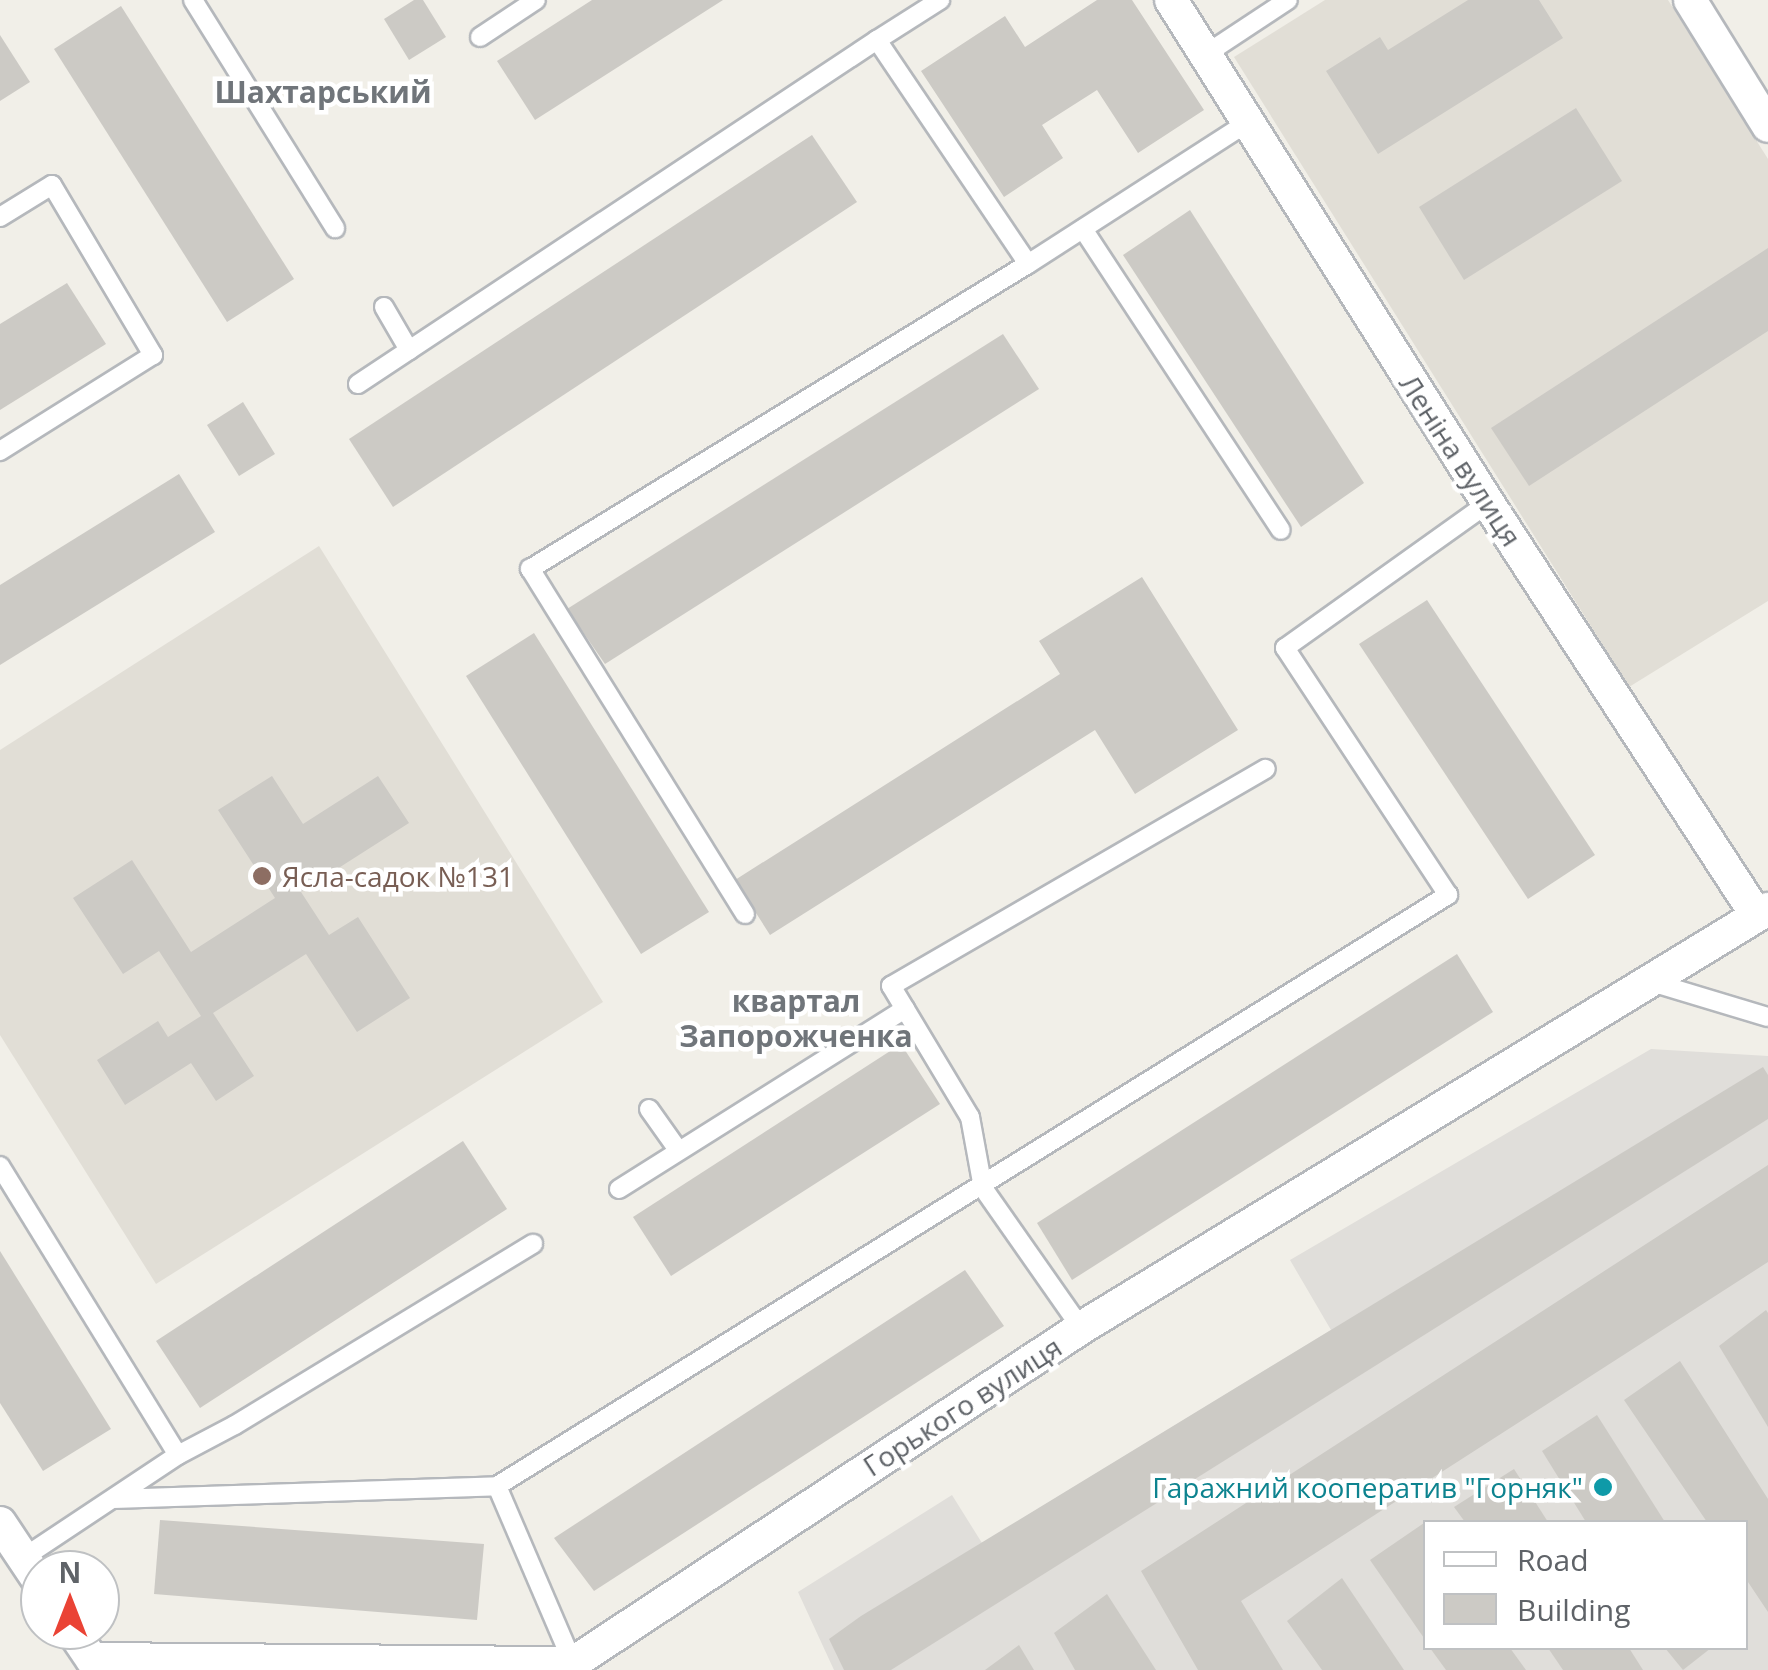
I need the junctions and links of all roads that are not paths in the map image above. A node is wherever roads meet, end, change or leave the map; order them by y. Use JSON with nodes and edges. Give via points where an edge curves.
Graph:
{"nodes":[{"id":1,"x":193,"y":0,"type":"edge"},
{"id":2,"x":536,"y":0,"type":"edge"},
{"id":3,"x":940,"y":0,"type":"edge"},
{"id":4,"x":1171,"y":0,"type":"edge"},
{"id":5,"x":1288,"y":0,"type":"edge"},
{"id":6,"x":1690,"y":0,"type":"edge"},
{"id":7,"x":480,"y":37,"type":"dead end"},
{"id":8,"x":877,"y":40,"type":"junction"},
{"id":9,"x":1206,"y":54,"type":"junction"},
{"id":10,"x":1247,"y":123,"type":"junction"},
{"id":11,"x":1768,"y":126,"type":"edge"},
{"id":12,"x":0,"y":217,"type":"edge"},
{"id":13,"x":336,"y":228,"type":"dead end"},
{"id":14,"x":1083,"y":229,"type":"junction"},
{"id":15,"x":1028,"y":264,"type":"junction"},
{"id":16,"x":384,"y":307,"type":"dead end"},
{"id":17,"x":408,"y":350,"type":"junction"},
{"id":18,"x":358,"y":384,"type":"dead end"},
{"id":19,"x":0,"y":451,"type":"edge"},
{"id":20,"x":1488,"y":503,"type":"junction"},
{"id":21,"x":1280,"y":530,"type":"dead end"},
{"id":22,"x":1266,"y":769,"type":"dead end"},
{"id":23,"x":1763,"y":912,"type":"edge"},
{"id":24,"x":745,"y":914,"type":"dead end"},
{"id":25,"x":1648,"y":981,"type":"junction"},
{"id":26,"x":905,"y":1009,"type":"junction"},
{"id":27,"x":1768,"y":1018,"type":"edge"},
{"id":28,"x":649,"y":1109,"type":"dead end"},
{"id":29,"x":678,"y":1150,"type":"junction"},
{"id":30,"x":0,"y":1166,"type":"edge"},
{"id":31,"x":984,"y":1188,"type":"junction"},
{"id":32,"x":618,"y":1189,"type":"dead end"},
{"id":33,"x":533,"y":1244,"type":"dead end"},
{"id":34,"x":1081,"y":1328,"type":"junction"},
{"id":35,"x":178,"y":1455,"type":"junction"},
{"id":36,"x":497,"y":1486,"type":"junction"},
{"id":37,"x":115,"y":1499,"type":"junction"},
{"id":38,"x":0,"y":1523,"type":"edge"},
{"id":39,"x":56,"y":1550,"type":"edge"},
{"id":40,"x":20,"y":1554,"type":"edge"},
{"id":41,"x":572,"y":1663,"type":"junction"},
{"id":42,"x":96,"y":1664,"type":"edge"}],
"edges":[{"from":1,"to":13,"type":"lane"},
{"from":2,"to":7,"type":"lane"},
{"from":3,"to":8,"type":"lane"},
{"from":4,"to":9,"type":"street","name":"Леніна вулиця"},
{"from":5,"to":9,"type":"lane"},
{"from":6,"to":11,"type":"street"},
{"from":8,"to":15,"type":"lane"},
{"from":8,"to":17,"type":"lane"},
{"from":9,"to":10,"type":"street","name":"Леніна вулиця"},
{"from":10,"to":14,"type":"lane"},
{"from":10,"to":20,"type":"street","name":"Леніна вулиця"},
{"from":12,"to":19,"type":"lane","via":[[52,185],[153,355]]},
{"from":14,"to":15,"type":"lane"},
{"from":14,"to":21,"type":"lane"},
{"from":15,"to":24,"type":"lane","via":[[530,569]]},
{"from":16,"to":17,"type":"lane"},
{"from":17,"to":18,"type":"lane"},
{"from":20,"to":23,"type":"street","name":"Леніна вулиця"},
{"from":20,"to":31,"type":"lane","via":[[1285,648],[1448,895]]},
{"from":22,"to":26,"type":"lane","via":[[891,986]]},
{"from":23,"to":25,"type":"street","name":"Горького вулиця"},
{"from":25,"to":27,"type":"lane"},
{"from":25,"to":34,"type":"street","name":"Горького вулиця"},
{"from":26,"to":29,"type":"lane"},
{"from":26,"to":31,"type":"lane","via":[[970,1116]]},
{"from":28,"to":29,"type":"lane"},
{"from":29,"to":32,"type":"lane"},
{"from":30,"to":35,"type":"lane"},
{"from":31,"to":34,"type":"lane"},
{"from":31,"to":36,"type":"lane"},
{"from":33,"to":35,"type":"lane"},
{"from":34,"to":41,"type":"street","name":"Горького вулиця"},
{"from":35,"to":37,"type":"lane"},
{"from":36,"to":37,"type":"lane"},
{"from":36,"to":41,"type":"lane"},
{"from":37,"to":39,"type":"lane"},
{"from":38,"to":40,"type":"street"},
{"from":41,"to":42,"type":"street"}]}
